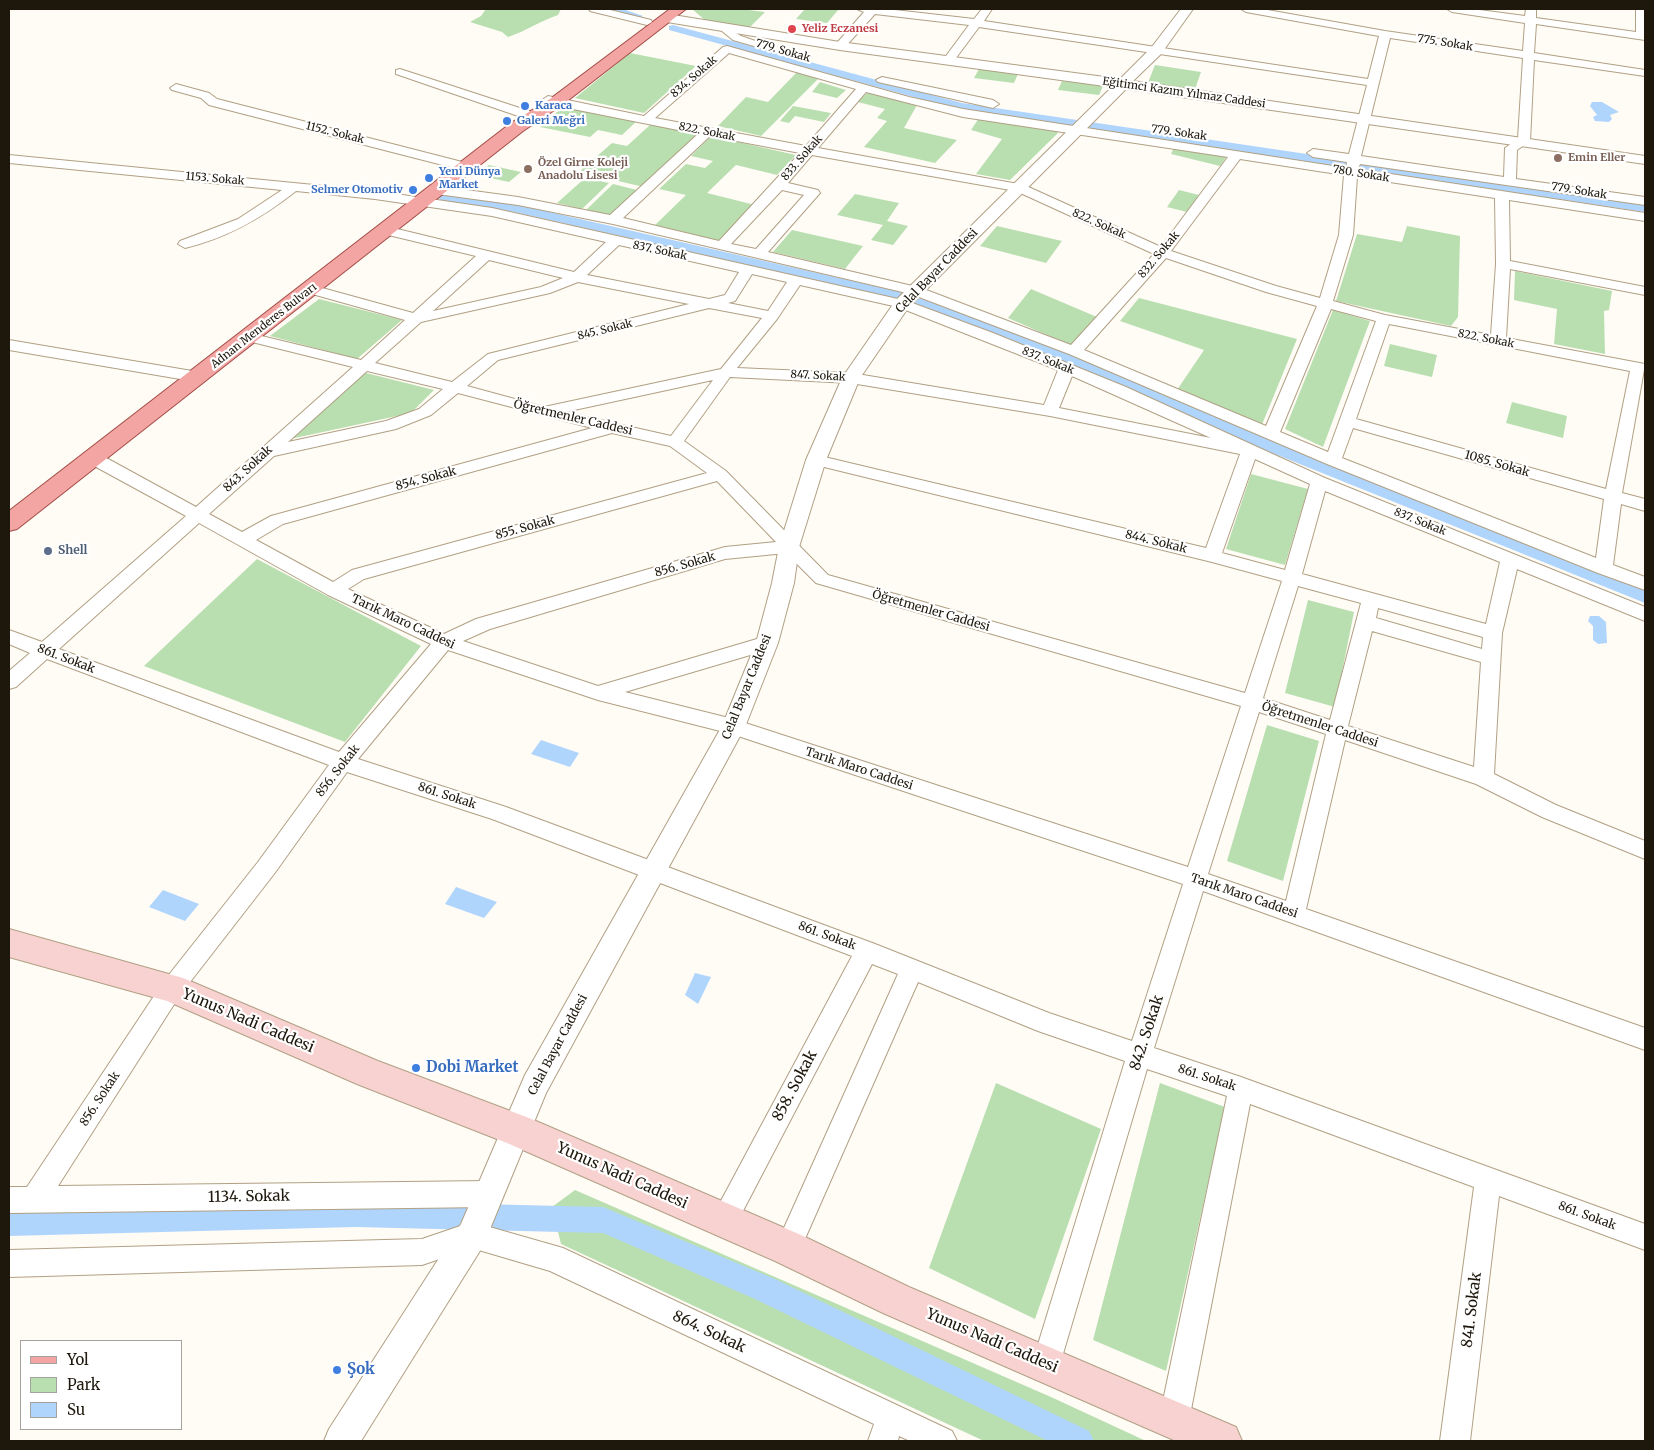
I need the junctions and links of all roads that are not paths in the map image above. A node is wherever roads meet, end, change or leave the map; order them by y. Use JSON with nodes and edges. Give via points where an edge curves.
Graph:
{"nodes":[{"id":1,"x":594,"y":9,"type":"edge"},
{"id":2,"x":629,"y":9,"type":"edge"},
{"id":3,"x":869,"y":9,"type":"edge"},
{"id":4,"x":987,"y":9,"type":"edge"},
{"id":5,"x":1187,"y":9,"type":"edge"},
{"id":6,"x":1246,"y":9,"type":"edge"},
{"id":7,"x":1452,"y":9,"type":"edge"},
{"id":8,"x":1641,"y":9,"type":"edge"},
{"id":9,"x":1530,"y":14,"type":"edge"},
{"id":10,"x":665,"y":16,"type":"edge"},
{"id":11,"x":976,"y":23,"type":"junction"},
{"id":12,"x":722,"y":27,"type":"junction"},
{"id":13,"x":1385,"y":34,"type":"junction"},
{"id":14,"x":1644,"y":37,"type":"edge"},
{"id":15,"x":840,"y":46,"type":"junction"},
{"id":16,"x":775,"y":49,"type":"dead end"},
{"id":17,"x":1156,"y":51,"type":"junction"},
{"id":18,"x":1528,"y":55,"type":"junction"},
{"id":19,"x":948,"y":60,"type":"junction"},
{"id":20,"x":400,"y":72,"type":"dead end"},
{"id":21,"x":1645,"y":73,"type":"edge"},
{"id":22,"x":871,"y":77,"type":"dead end"},
{"id":23,"x":1374,"y":83,"type":"junction"},
{"id":24,"x":1123,"y":84,"type":"junction"},
{"id":25,"x":176,"y":88,"type":"dead end"},
{"id":26,"x":863,"y":88,"type":"junction"},
{"id":27,"x":552,"y":101,"type":"junction"},
{"id":28,"x":1364,"y":119,"type":"junction"},
{"id":29,"x":646,"y":120,"type":"junction"},
{"id":30,"x":522,"y":121,"type":"junction"},
{"id":31,"x":1082,"y":125,"type":"junction"},
{"id":32,"x":708,"y":132,"type":"junction"},
{"id":33,"x":1524,"y":141,"type":"junction"},
{"id":34,"x":808,"y":150,"type":"junction"},
{"id":35,"x":1237,"y":154,"type":"junction"},
{"id":36,"x":9,"y":159,"type":"edge"},
{"id":37,"x":1355,"y":159,"type":"junction"},
{"id":38,"x":1645,"y":160,"type":"edge"},
{"id":39,"x":466,"y":167,"type":"junction"},
{"id":40,"x":1351,"y":173,"type":"junction"},
{"id":41,"x":1510,"y":180,"type":"junction"},
{"id":42,"x":779,"y":185,"type":"junction"},
{"id":43,"x":293,"y":187,"type":"junction"},
{"id":44,"x":1019,"y":188,"type":"junction"},
{"id":45,"x":437,"y":190,"type":"junction"},
{"id":46,"x":1502,"y":195,"type":"junction"},
{"id":47,"x":1645,"y":201,"type":"edge"},
{"id":48,"x":421,"y":202,"type":"junction"},
{"id":49,"x":1645,"y":217,"type":"edge"},
{"id":50,"x":613,"y":220,"type":"junction"},
{"id":51,"x":385,"y":230,"type":"junction"},
{"id":52,"x":614,"y":242,"type":"junction"},
{"id":53,"x":185,"y":244,"type":"dead end"},
{"id":54,"x":722,"y":245,"type":"junction"},
{"id":55,"x":1163,"y":253,"type":"junction"},
{"id":56,"x":759,"y":254,"type":"junction"},
{"id":57,"x":486,"y":255,"type":"junction"},
{"id":58,"x":1503,"y":264,"type":"junction"},
{"id":59,"x":748,"y":269,"type":"junction"},
{"id":60,"x":577,"y":277,"type":"junction"},
{"id":61,"x":796,"y":280,"type":"junction"},
{"id":62,"x":310,"y":289,"type":"junction"},
{"id":63,"x":1645,"y":291,"type":"edge"},
{"id":64,"x":909,"y":298,"type":"junction"},
{"id":65,"x":710,"y":304,"type":"junction"},
{"id":66,"x":1325,"y":305,"type":"junction"},
{"id":67,"x":772,"y":316,"type":"junction"},
{"id":68,"x":415,"y":318,"type":"junction"},
{"id":69,"x":1384,"y":319,"type":"junction"},
{"id":70,"x":249,"y":337,"type":"junction"},
{"id":71,"x":1498,"y":341,"type":"junction"},
{"id":72,"x":9,"y":344,"type":"edge"},
{"id":73,"x":1074,"y":351,"type":"junction"},
{"id":74,"x":361,"y":366,"type":"junction"},
{"id":75,"x":1067,"y":368,"type":"junction"},
{"id":76,"x":1642,"y":368,"type":"edge"},
{"id":77,"x":726,"y":372,"type":"junction"},
{"id":78,"x":198,"y":377,"type":"junction"},
{"id":79,"x":851,"y":378,"type":"junction"},
{"id":80,"x":456,"y":388,"type":"junction"},
{"id":81,"x":1050,"y":411,"type":"junction"},
{"id":82,"x":542,"y":412,"type":"junction"},
{"id":83,"x":1348,"y":422,"type":"junction"},
{"id":84,"x":614,"y":427,"type":"junction"},
{"id":85,"x":1271,"y":434,"type":"junction"},
{"id":86,"x":675,"y":442,"type":"junction"},
{"id":87,"x":1249,"y":451,"type":"junction"},
{"id":88,"x":265,"y":452,"type":"junction"},
{"id":89,"x":93,"y":458,"type":"junction"},
{"id":90,"x":816,"y":460,"type":"junction"},
{"id":91,"x":1333,"y":460,"type":"junction"},
{"id":92,"x":720,"y":475,"type":"junction"},
{"id":93,"x":1320,"y":482,"type":"junction"},
{"id":94,"x":1614,"y":496,"type":"junction"},
{"id":95,"x":1645,"y":505,"type":"edge"},
{"id":96,"x":199,"y":514,"type":"junction"},
{"id":97,"x":9,"y":523,"type":"edge"},
{"id":98,"x":242,"y":539,"type":"junction"},
{"id":99,"x":789,"y":546,"type":"junction"},
{"id":100,"x":1212,"y":556,"type":"junction"},
{"id":101,"x":1510,"y":559,"type":"junction"},
{"id":102,"x":1604,"y":569,"type":"junction"},
{"id":103,"x":1292,"y":577,"type":"junction"},
{"id":104,"x":1645,"y":584,"type":"edge"},
{"id":105,"x":334,"y":590,"type":"junction"},
{"id":106,"x":1371,"y":600,"type":"junction"},
{"id":107,"x":1645,"y":614,"type":"edge"},
{"id":108,"x":1365,"y":622,"type":"junction"},
{"id":109,"x":1493,"y":633,"type":"junction"},
{"id":110,"x":9,"y":637,"type":"edge"},
{"id":111,"x":444,"y":642,"type":"junction"},
{"id":112,"x":767,"y":643,"type":"junction"},
{"id":113,"x":42,"y":650,"type":"junction"},
{"id":114,"x":1490,"y":658,"type":"junction"},
{"id":115,"x":9,"y":682,"type":"edge"},
{"id":116,"x":598,"y":694,"type":"junction"},
{"id":117,"x":1251,"y":702,"type":"junction"},
{"id":118,"x":734,"y":727,"type":"junction"},
{"id":119,"x":1337,"y":730,"type":"junction"},
{"id":120,"x":343,"y":762,"type":"junction"},
{"id":121,"x":1483,"y":778,"type":"junction"},
{"id":122,"x":1645,"y":850,"type":"edge"},
{"id":123,"x":652,"y":872,"type":"junction"},
{"id":124,"x":1196,"y":880,"type":"junction"},
{"id":125,"x":1294,"y":914,"type":"junction"},
{"id":126,"x":9,"y":943,"type":"edge"},
{"id":127,"x":867,"y":951,"type":"junction"},
{"id":128,"x":912,"y":970,"type":"junction"},
{"id":129,"x":172,"y":988,"type":"junction"},
{"id":130,"x":1645,"y":1039,"type":"edge"},
{"id":131,"x":1139,"y":1056,"type":"junction"},
{"id":132,"x":1241,"y":1089,"type":"junction"},
{"id":133,"x":517,"y":1130,"type":"junction"},
{"id":134,"x":1488,"y":1179,"type":"junction"},
{"id":135,"x":488,"y":1195,"type":"junction"},
{"id":136,"x":21,"y":1200,"type":"edge"},
{"id":137,"x":724,"y":1221,"type":"junction"},
{"id":138,"x":473,"y":1234,"type":"junction"},
{"id":139,"x":1645,"y":1237,"type":"edge"},
{"id":140,"x":788,"y":1248,"type":"junction"},
{"id":141,"x":9,"y":1264,"type":"edge"},
{"id":142,"x":1046,"y":1364,"type":"junction"},
{"id":143,"x":1174,"y":1420,"type":"junction"},
{"id":144,"x":887,"y":1430,"type":"edge"},
{"id":145,"x":341,"y":1441,"type":"edge"},
{"id":146,"x":942,"y":1441,"type":"edge"},
{"id":147,"x":1222,"y":1441,"type":"edge"},
{"id":148,"x":1455,"y":1441,"type":"edge"}],
"edges":[{"from":1,"to":10,"type":"street"},
{"from":2,"to":10,"type":"street"},
{"from":3,"to":11,"type":"street"},
{"from":3,"to":15,"type":"street"},
{"from":4,"to":11,"type":"street"},
{"from":5,"to":17,"type":"street","name":"Celal Bayar Caddesi"},
{"from":6,"to":13,"type":"street","name":"775. Sokak"},
{"from":7,"to":9,"type":"street"},
{"from":8,"to":14,"type":"street"},
{"from":9,"to":14,"type":"street"},
{"from":9,"to":18,"type":"street"},
{"from":10,"to":12,"type":"street","name":"Eğitimci Kazım Yılmaz Caddesi"},
{"from":10,"to":27,"type":"main road","name":"Adnan Menderes Bulvarı"},
{"from":11,"to":17,"type":"street"},
{"from":11,"to":19,"type":"street"},
{"from":12,"to":15,"type":"street","name":"Eğitimci Kazım Yılmaz Caddesi"},
{"from":12,"to":16,"type":"street","name":"779. Sokak","via":[[737,38]]},
{"from":13,"to":18,"type":"street","name":"775. Sokak"},
{"from":13,"to":23,"type":"street"},
{"from":15,"to":19,"type":"street","name":"Eğitimci Kazım Yılmaz Caddesi"},
{"from":17,"to":23,"type":"street"},
{"from":17,"to":24,"type":"street","name":"Celal Bayar Caddesi"},
{"from":18,"to":21,"type":"street","name":"775. Sokak"},
{"from":18,"to":33,"type":"street"},
{"from":19,"to":24,"type":"street","name":"Eğitimci Kazım Yılmaz Caddesi"},
{"from":20,"to":30,"type":"street"},
{"from":22,"to":31,"type":"street","name":"779. Sokak"},
{"from":23,"to":28,"type":"street"},
{"from":24,"to":28,"type":"street","name":"Eğitimci Kazım Yılmaz Caddesi"},
{"from":24,"to":31,"type":"street","name":"Celal Bayar Caddesi"},
{"from":25,"to":39,"type":"street","name":"1152. Sokak","via":[[205,95],[213,102]]},
{"from":26,"to":29,"type":"street","name":"834. Sokak","via":[[727,49]]},
{"from":26,"to":31,"type":"street","via":[[963,113]]},
{"from":26,"to":34,"type":"street","name":"833. Sokak"},
{"from":27,"to":29,"type":"street","name":"822. Sokak"},
{"from":27,"to":30,"type":"main road","name":"Adnan Menderes Bulvarı"},
{"from":28,"to":33,"type":"street","name":"Eğitimci Kazım Yılmaz Caddesi"},
{"from":28,"to":37,"type":"street"},
{"from":29,"to":32,"type":"street","name":"822. Sokak"},
{"from":30,"to":39,"type":"main road","name":"Adnan Menderes Bulvarı"},
{"from":31,"to":35,"type":"street","name":"780. Sokak"},
{"from":31,"to":37,"type":"street","name":"779. Sokak"},
{"from":31,"to":44,"type":"street","name":"Celal Bayar Caddesi"},
{"from":32,"to":34,"type":"street","name":"822. Sokak"},
{"from":32,"to":50,"type":"street"},
{"from":33,"to":38,"type":"street","name":"Eğitimci Kazım Yılmaz Caddesi"},
{"from":33,"to":41,"type":"street","via":[[1511,148]]},
{"from":34,"to":42,"type":"street","name":"833. Sokak"},
{"from":34,"to":44,"type":"street","name":"822. Sokak"},
{"from":35,"to":40,"type":"street","name":"780. Sokak"},
{"from":35,"to":55,"type":"street","name":"832. Sokak"},
{"from":36,"to":43,"type":"street","name":"1153. Sokak"},
{"from":37,"to":40,"type":"street"},
{"from":37,"to":41,"type":"street","name":"779. Sokak"},
{"from":39,"to":45,"type":"main road","name":"Adnan Menderes Bulvarı"},
{"from":40,"to":46,"type":"street","name":"780. Sokak"},
{"from":40,"to":66,"type":"street","via":[[1346,235]]},
{"from":41,"to":47,"type":"street","name":"779. Sokak"},
{"from":42,"to":54,"type":"street"},
{"from":42,"to":56,"type":"street","name":"833. Sokak","via":[[813,193]]},
{"from":43,"to":48,"type":"street","name":"1153. Sokak"},
{"from":43,"to":53,"type":"street","via":[[245,222],[220,234]]},
{"from":44,"to":55,"type":"street","name":"822. Sokak"},
{"from":44,"to":64,"type":"street","name":"Celal Bayar Caddesi"},
{"from":45,"to":48,"type":"main road","name":"Adnan Menderes Bulvarı"},
{"from":45,"to":50,"type":"street","name":"837. Sokak","via":[[518,201]]},
{"from":46,"to":49,"type":"street","name":"780. Sokak"},
{"from":46,"to":58,"type":"street"},
{"from":48,"to":51,"type":"main road","name":"Adnan Menderes Bulvarı"},
{"from":48,"to":52,"type":"street","name":"837. Sokak","via":[[492,212]]},
{"from":50,"to":54,"type":"street","name":"837. Sokak"},
{"from":51,"to":57,"type":"street"},
{"from":51,"to":62,"type":"main road","name":"Adnan Menderes Bulvarı"},
{"from":52,"to":59,"type":"street","name":"837. Sokak"},
{"from":52,"to":60,"type":"street"},
{"from":54,"to":56,"type":"street","name":"837. Sokak"},
{"from":55,"to":66,"type":"street","name":"822. Sokak"},
{"from":55,"to":73,"type":"street","name":"832. Sokak"},
{"from":56,"to":64,"type":"street","name":"837. Sokak"},
{"from":57,"to":60,"type":"street"},
{"from":57,"to":68,"type":"street","name":"843. Sokak"},
{"from":58,"to":63,"type":"street"},
{"from":58,"to":71,"type":"street"},
{"from":59,"to":61,"type":"street","name":"837. Sokak"},
{"from":59,"to":65,"type":"street","name":"845. Sokak","via":[[730,298]]},
{"from":60,"to":65,"type":"street"},
{"from":60,"to":68,"type":"street","via":[[545,290]]},
{"from":61,"to":64,"type":"street","name":"837. Sokak"},
{"from":61,"to":67,"type":"street"},
{"from":62,"to":68,"type":"street"},
{"from":62,"to":70,"type":"main road","name":"Adnan Menderes Bulvarı"},
{"from":64,"to":73,"type":"street","name":"837. Sokak"},
{"from":64,"to":75,"type":"street","name":"837. Sokak"},
{"from":64,"to":79,"type":"street","name":"Celal Bayar Caddesi"},
{"from":65,"to":67,"type":"street"},
{"from":65,"to":80,"type":"street","name":"845. Sokak","via":[[493,357]]},
{"from":66,"to":69,"type":"street","name":"822. Sokak"},
{"from":66,"to":85,"type":"street"},
{"from":67,"to":77,"type":"street"},
{"from":68,"to":74,"type":"street","name":"843. Sokak"},
{"from":69,"to":71,"type":"street","name":"822. Sokak"},
{"from":69,"to":83,"type":"street"},
{"from":70,"to":74,"type":"street","name":"Öğretmenler Caddesi"},
{"from":70,"to":78,"type":"main road","name":"Adnan Menderes Bulvarı"},
{"from":71,"to":76,"type":"street","name":"822. Sokak"},
{"from":72,"to":78,"type":"street"},
{"from":73,"to":85,"type":"street","name":"837. Sokak"},
{"from":74,"to":80,"type":"street","name":"Öğretmenler Caddesi"},
{"from":74,"to":88,"type":"street","name":"843. Sokak"},
{"from":75,"to":81,"type":"street"},
{"from":75,"to":87,"type":"street","name":"837. Sokak"},
{"from":76,"to":94,"type":"street"},
{"from":77,"to":79,"type":"street","name":"847. Sokak"},
{"from":77,"to":82,"type":"street","name":"847. Sokak"},
{"from":77,"to":86,"type":"street"},
{"from":78,"to":89,"type":"main road","name":"Adnan Menderes Bulvarı"},
{"from":79,"to":81,"type":"street","name":"847. Sokak"},
{"from":79,"to":90,"type":"street","name":"Celal Bayar Caddesi"},
{"from":80,"to":82,"type":"street","name":"Öğretmenler Caddesi"},
{"from":80,"to":88,"type":"street","name":"845. Sokak","via":[[425,412],[390,425]]},
{"from":81,"to":87,"type":"street","name":"847. Sokak"},
{"from":82,"to":84,"type":"street","name":"Öğretmenler Caddesi"},
{"from":83,"to":91,"type":"street"},
{"from":83,"to":94,"type":"street","name":"1085. Sokak"},
{"from":84,"to":86,"type":"street","name":"Öğretmenler Caddesi"},
{"from":84,"to":98,"type":"street","name":"854. Sokak","via":[[276,520]]},
{"from":85,"to":91,"type":"street","name":"837. Sokak"},
{"from":86,"to":92,"type":"street","name":"Öğretmenler Caddesi"},
{"from":87,"to":93,"type":"street","name":"837. Sokak"},
{"from":87,"to":100,"type":"street"},
{"from":88,"to":96,"type":"street","name":"843. Sokak"},
{"from":89,"to":96,"type":"street","name":"Tarık Maro Caddesi"},
{"from":89,"to":97,"type":"main road","name":"Adnan Menderes Bulvarı"},
{"from":90,"to":99,"type":"street","name":"Celal Bayar Caddesi"},
{"from":90,"to":100,"type":"street","name":"844. Sokak"},
{"from":91,"to":102,"type":"street","name":"837. Sokak"},
{"from":92,"to":99,"type":"street","name":"Öğretmenler Caddesi"},
{"from":92,"to":105,"type":"street","name":"855. Sokak","via":[[358,574]]},
{"from":93,"to":101,"type":"street","name":"837. Sokak"},
{"from":93,"to":103,"type":"street","name":"842. Sokak"},
{"from":94,"to":95,"type":"street","name":"1085. Sokak"},
{"from":94,"to":102,"type":"street"},
{"from":96,"to":98,"type":"street","name":"Tarık Maro Caddesi"},
{"from":96,"to":113,"type":"street","name":"843. Sokak"},
{"from":98,"to":105,"type":"street","name":"Tarık Maro Caddesi"},
{"from":99,"to":111,"type":"street","name":"856. Sokak","via":[[725,553],[483,624]]},
{"from":99,"to":112,"type":"street","name":"Celal Bayar Caddesi"},
{"from":99,"to":117,"type":"street","name":"Öğretmenler Caddesi","via":[[822,580]]},
{"from":100,"to":103,"type":"street","name":"844. Sokak"},
{"from":101,"to":107,"type":"street","name":"837. Sokak"},
{"from":101,"to":109,"type":"street"},
{"from":102,"to":104,"type":"street","name":"837. Sokak"},
{"from":103,"to":106,"type":"street","name":"844. Sokak"},
{"from":103,"to":117,"type":"street","name":"842. Sokak"},
{"from":105,"to":111,"type":"street","name":"Tarık Maro Caddesi"},
{"from":106,"to":108,"type":"street"},
{"from":106,"to":109,"type":"street","name":"844. Sokak"},
{"from":108,"to":114,"type":"street"},
{"from":108,"to":119,"type":"street"},
{"from":109,"to":114,"type":"street"},
{"from":110,"to":113,"type":"street","name":"861. Sokak"},
{"from":111,"to":116,"type":"street","name":"Tarık Maro Caddesi"},
{"from":111,"to":120,"type":"street","name":"856. Sokak"},
{"from":112,"to":116,"type":"street"},
{"from":112,"to":118,"type":"street","name":"Celal Bayar Caddesi"},
{"from":113,"to":115,"type":"street","name":"843. Sokak"},
{"from":113,"to":120,"type":"street","name":"861. Sokak"},
{"from":114,"to":121,"type":"street"},
{"from":116,"to":118,"type":"street","name":"Tarık Maro Caddesi"},
{"from":117,"to":119,"type":"street","name":"Öğretmenler Caddesi"},
{"from":117,"to":124,"type":"street","name":"842. Sokak"},
{"from":118,"to":123,"type":"street","name":"Celal Bayar Caddesi"},
{"from":118,"to":124,"type":"street","name":"Tarık Maro Caddesi"},
{"from":119,"to":121,"type":"street","name":"Öğretmenler Caddesi"},
{"from":119,"to":125,"type":"street"},
{"from":120,"to":123,"type":"street","name":"861. Sokak","via":[[499,813]]},
{"from":120,"to":129,"type":"street","name":"856. Sokak","via":[[266,868]]},
{"from":121,"to":122,"type":"street","name":"Öğretmenler Caddesi","via":[[1549,811]]},
{"from":123,"to":127,"type":"street","name":"861. Sokak"},
{"from":123,"to":133,"type":"street","name":"Celal Bayar Caddesi","via":[[535,1084]]},
{"from":124,"to":125,"type":"street","name":"Tarık Maro Caddesi"},
{"from":124,"to":131,"type":"street","name":"842. Sokak"},
{"from":125,"to":130,"type":"street","name":"Tarık Maro Caddesi"},
{"from":126,"to":129,"type":"main road","name":"Yunus Nadi Caddesi"},
{"from":127,"to":128,"type":"street","name":"861. Sokak"},
{"from":127,"to":137,"type":"street","name":"858. Sokak"},
{"from":128,"to":131,"type":"street","name":"861. Sokak"},
{"from":128,"to":140,"type":"street"},
{"from":129,"to":133,"type":"main road","name":"Yunus Nadi Caddesi","via":[[369,1073]]},
{"from":129,"to":136,"type":"street","name":"856. Sokak"},
{"from":131,"to":132,"type":"street","name":"861. Sokak"},
{"from":131,"to":142,"type":"street","name":"842. Sokak"},
{"from":132,"to":134,"type":"street","name":"861. Sokak"},
{"from":132,"to":143,"type":"street"},
{"from":133,"to":135,"type":"street","name":"Celal Bayar Caddesi"},
{"from":133,"to":137,"type":"main road","name":"Yunus Nadi Caddesi"},
{"from":134,"to":139,"type":"street","name":"861. Sokak"},
{"from":134,"to":148,"type":"street","name":"841. Sokak"},
{"from":135,"to":136,"type":"street","name":"1134. Sokak"},
{"from":135,"to":138,"type":"street","name":"Celal Bayar Caddesi"},
{"from":137,"to":140,"type":"main road","name":"Yunus Nadi Caddesi"},
{"from":138,"to":141,"type":"street","via":[[422,1252]]},
{"from":138,"to":144,"type":"street","name":"864. Sokak","via":[[553,1258]]},
{"from":138,"to":145,"type":"street","name":"Celal Bayar Caddesi"},
{"from":140,"to":142,"type":"main road","name":"Yunus Nadi Caddesi","via":[[896,1300]]},
{"from":142,"to":143,"type":"main road","name":"Yunus Nadi Caddesi"},
{"from":143,"to":147,"type":"main road","name":"Yunus Nadi Caddesi"},
{"from":144,"to":146,"type":"street","name":"864. Sokak"}]}
